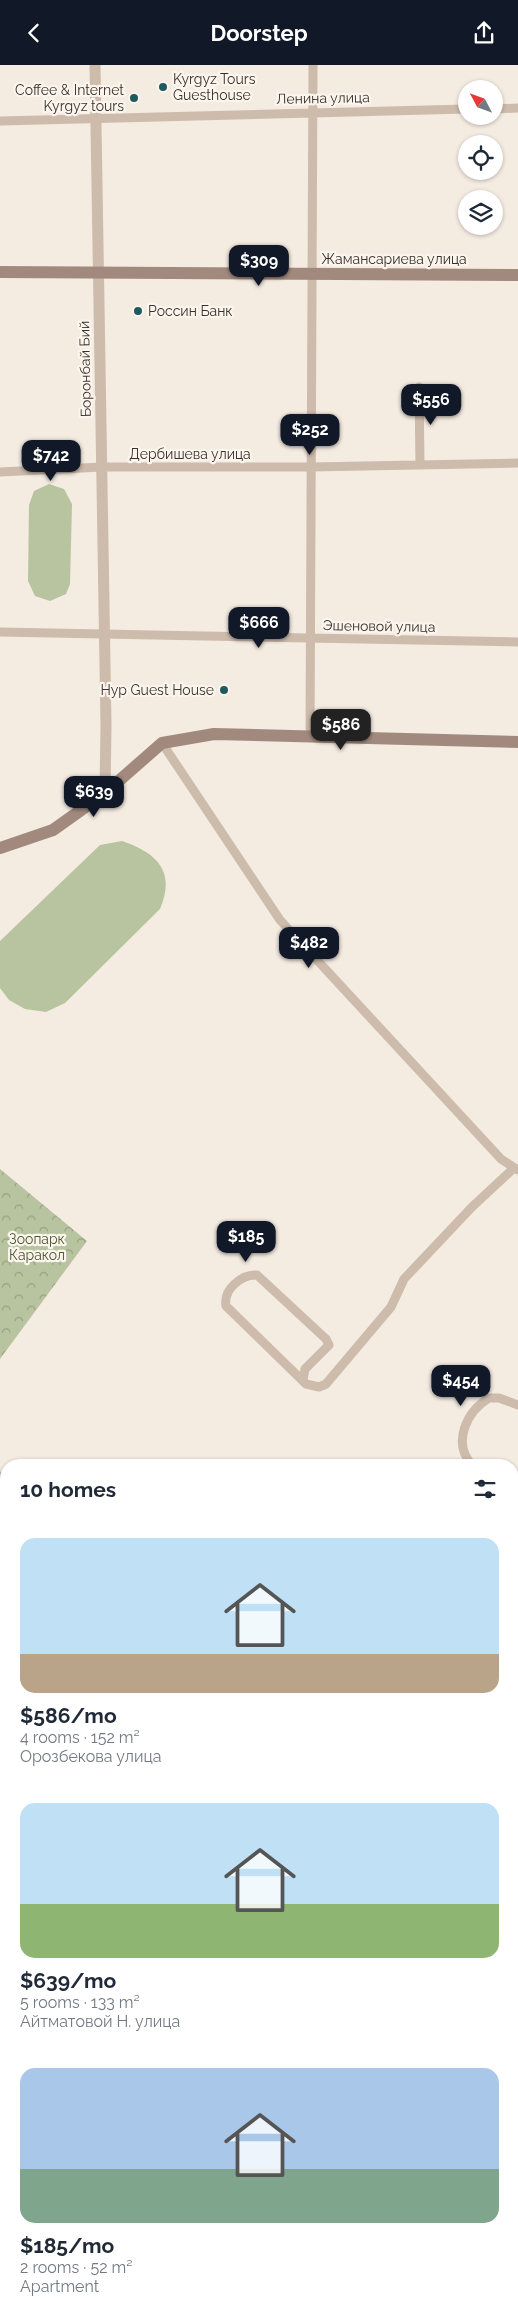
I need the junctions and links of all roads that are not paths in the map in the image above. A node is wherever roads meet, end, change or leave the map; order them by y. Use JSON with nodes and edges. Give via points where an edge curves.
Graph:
{"nodes":[{"id":1,"x":95,"y":65,"type":"edge"},
{"id":2,"x":313,"y":65,"type":"edge"},
{"id":3,"x":458,"y":109,"type":"edge"},
{"id":4,"x":503,"y":109,"type":"edge"},
{"id":5,"x":518,"y":109,"type":"edge"},
{"id":6,"x":312,"y":112,"type":"junction"},
{"id":7,"x":96,"y":119,"type":"junction"},
{"id":8,"x":0,"y":121,"type":"edge"},
{"id":9,"x":0,"y":272,"type":"edge"},
{"id":10,"x":99,"y":272,"type":"junction"},
{"id":11,"x":312,"y":274,"type":"junction"},
{"id":12,"x":518,"y":275,"type":"edge"},
{"id":13,"x":419,"y":387,"type":"dead end"},
{"id":14,"x":518,"y":463,"type":"edge"},
{"id":15,"x":420,"y":465,"type":"junction"},
{"id":16,"x":102,"y":467,"type":"junction"},
{"id":17,"x":311,"y":467,"type":"junction"},
{"id":18,"x":0,"y":472,"type":"edge"},
{"id":19,"x":0,"y":632,"type":"edge"},
{"id":20,"x":103,"y":634,"type":"junction"},
{"id":21,"x":310,"y":638,"type":"junction"},
{"id":22,"x":518,"y":642,"type":"edge"},
{"id":23,"x":310,"y":737,"type":"junction"},
{"id":24,"x":518,"y":742,"type":"edge"},
{"id":25,"x":162,"y":743,"type":"junction"},
{"id":26,"x":105,"y":793,"type":"junction"},
{"id":27,"x":0,"y":847,"type":"edge"},
{"id":28,"x":516,"y":1169,"type":"edge"},
{"id":29,"x":303,"y":1380,"type":"junction"},
{"id":30,"x":518,"y":1405,"type":"edge"},
{"id":31,"x":467,"y":1459,"type":"edge"}],
"edges":[{"from":1,"to":7,"type":"street","name":"Боронбай Бий"},
{"from":2,"to":6,"type":"street"},
{"from":3,"to":6,"type":"street","name":"Ленина улица"},
{"from":4,"to":5,"type":"street"},
{"from":6,"to":7,"type":"street","name":"Ленина улица"},
{"from":6,"to":11,"type":"street"},
{"from":7,"to":8,"type":"street","name":"Ленина улица"},
{"from":7,"to":10,"type":"street","name":"Боронбай Бий"},
{"from":9,"to":10,"type":"main road","name":"Жамансариева улица"},
{"from":10,"to":11,"type":"main road","name":"Жамансариева улица"},
{"from":10,"to":16,"type":"street","name":"Боронбай Бий"},
{"from":11,"to":12,"type":"main road","name":"Жамансариева улица"},
{"from":11,"to":17,"type":"street"},
{"from":13,"to":15,"type":"street"},
{"from":14,"to":15,"type":"street","name":"Дербишева улица"},
{"from":15,"to":17,"type":"street","name":"Дербишева улица"},
{"from":16,"to":17,"type":"street","name":"Дербишева улица"},
{"from":16,"to":18,"type":"street","name":"Дербишева улица"},
{"from":16,"to":20,"type":"street","name":"Боронбай Бий"},
{"from":17,"to":21,"type":"street"},
{"from":19,"to":20,"type":"street","name":"Эшеновой улица"},
{"from":20,"to":21,"type":"street","name":"Эшеновой улица"},
{"from":20,"to":26,"type":"street","name":"Боронбай Бий"},
{"from":21,"to":22,"type":"street","name":"Эшеновой улица"},
{"from":21,"to":23,"type":"street"},
{"from":23,"to":24,"type":"main road"},
{"from":23,"to":25,"type":"main road","via":[[214,734]]},
{"from":25,"to":26,"type":"main road"},
{"from":25,"to":28,"type":"street","via":[[280,920],[501,1159]]},
{"from":26,"to":27,"type":"main road","via":[[53,830]]},
{"from":28,"to":29,"type":"street","via":[[472,1207],[404,1279],[391,1307],[326,1384],[312,1387]]},
{"from":29,"to":29,"type":"street","via":[[305,1369],[325,1350],[328,1342],[257,1275],[243,1277],[227,1293],[226,1306]]},
{"from":30,"to":31,"type":"street","via":[[489,1398],[471,1413],[465,1425],[462,1445]]}]}
